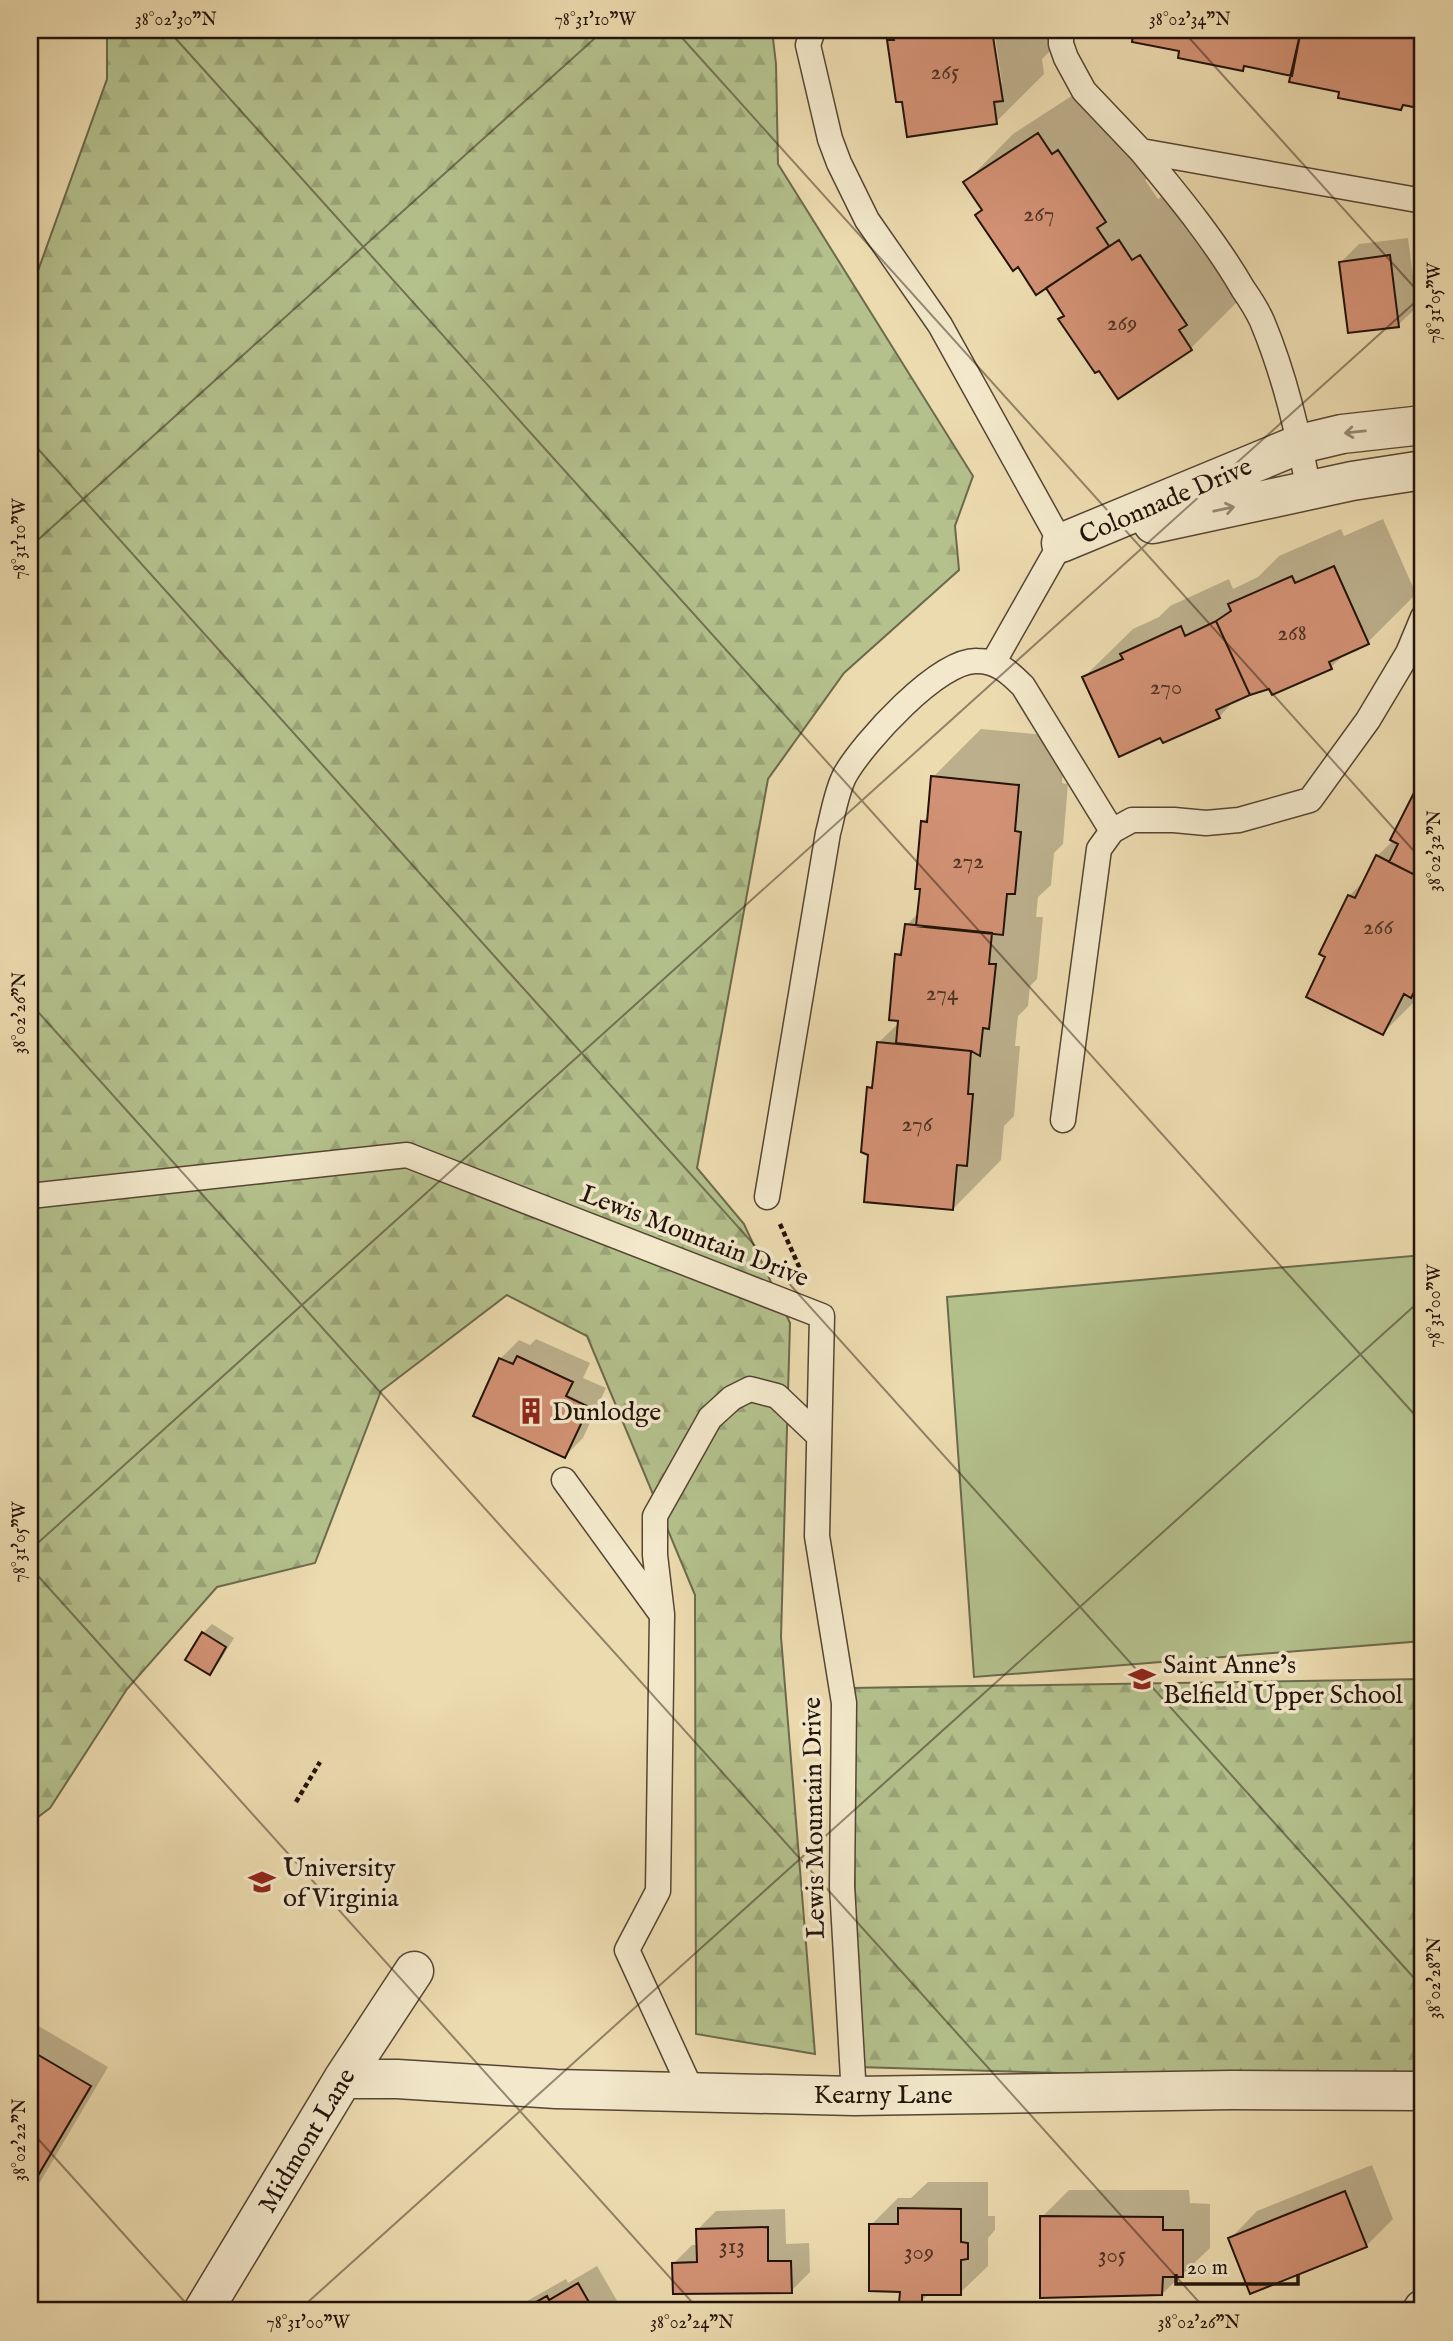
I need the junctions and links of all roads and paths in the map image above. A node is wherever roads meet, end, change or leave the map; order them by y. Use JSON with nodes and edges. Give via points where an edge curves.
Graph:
{"nodes":[{"id":1,"x":813,"y":30,"type":"edge"},
{"id":2,"x":1060,"y":30,"type":"edge"},
{"id":3,"x":1141,"y":151,"type":"junction"},
{"id":4,"x":1423,"y":201,"type":"edge"},
{"id":5,"x":1423,"y":425,"type":"edge"},
{"id":6,"x":1300,"y":444,"type":"junction"},
{"id":7,"x":1423,"y":470,"type":"edge"},
{"id":8,"x":1310,"y":491,"type":"junction"},
{"id":9,"x":1062,"y":543,"type":"junction"},
{"id":10,"x":1423,"y":617,"type":"edge"},
{"id":11,"x":993,"y":663,"type":"junction"},
{"id":12,"x":1112,"y":831,"type":"junction"},
{"id":13,"x":1063,"y":1120,"type":"dead end"},
{"id":14,"x":30,"y":1196,"type":"edge"},
{"id":15,"x":767,"y":1198,"type":"joint"},
{"id":16,"x":822,"y":1316,"type":"junction"},
{"id":17,"x":819,"y":1436,"type":"junction"},
{"id":18,"x":564,"y":1480,"type":"dead end"},
{"id":19,"x":662,"y":1615,"type":"junction"},
{"id":20,"x":320,"y":1762,"type":"dead end"},
{"id":21,"x":296,"y":1802,"type":"dead end"},
{"id":22,"x":414,"y":1971,"type":"dead end"},
{"id":23,"x":343,"y":2079,"type":"junction"},
{"id":24,"x":696,"y":2091,"type":"junction"},
{"id":25,"x":1423,"y":2091,"type":"edge"},
{"id":26,"x":854,"y":2096,"type":"junction"},
{"id":27,"x":203,"y":2311,"type":"edge"}],
"edges":[{"from":1,"to":9,"type":"lane","via":[[808,46],[839,163],[867,220],[940,325]]},
{"from":2,"to":3,"type":"lane","via":[[1066,58],[1084,91]]},
{"from":3,"to":4,"type":"lane"},
{"from":3,"to":6,"type":"lane","via":[[1224,256],[1261,319]]},
{"from":5,"to":6,"type":"street","name":"Colonnade Drive","one_way":true,"via":[[1342,433]]},
{"from":6,"to":8,"type":"lane"},
{"from":6,"to":9,"type":"street","name":"Colonnade Drive"},
{"from":7,"to":8,"type":"street","name":"Colonnade Drive"},
{"from":9,"to":8,"type":"street","name":"Colonnade Drive","one_way":true},
{"from":9,"to":11,"type":"lane"},
{"from":10,"to":12,"type":"lane","via":[[1408,653],[1368,720],[1310,800],[1238,820],[1132,820]]},
{"from":11,"to":12,"type":"lane","via":[[1023,685]]},
{"from":11,"to":15,"type":"lane","via":[[975,660],[952,666],[910,699],[866,745],[844,777],[828,833]]},
{"from":12,"to":13,"type":"lane","via":[[1100,849]]},
{"from":14,"to":16,"type":"lane","name":"Lewis Mountain Drive","via":[[407,1155]]},
{"from":15,"to":16,"type":"path"},
{"from":16,"to":17,"type":"lane","name":"Lewis Mountain Drive"},
{"from":17,"to":19,"type":"lane","via":[[777,1396],[750,1389],[710,1418],[656,1516]]},
{"from":17,"to":26,"type":"lane","name":"Lewis Mountain Drive","via":[[817,1536],[844,1703],[842,1886]]},
{"from":18,"to":19,"type":"lane"},
{"from":19,"to":24,"type":"lane","via":[[658,1891],[627,1950],[689,2085]]},
{"from":20,"to":21,"type":"path"},
{"from":22,"to":23,"type":"street","name":"Midmont Lane"},
{"from":23,"to":24,"type":"street","name":"Kearny Lane"},
{"from":23,"to":27,"type":"street","name":"Midmont Lane"},
{"from":24,"to":26,"type":"street","name":"Kearny Lane"},
{"from":25,"to":26,"type":"street","name":"Kearny Lane"}]}
